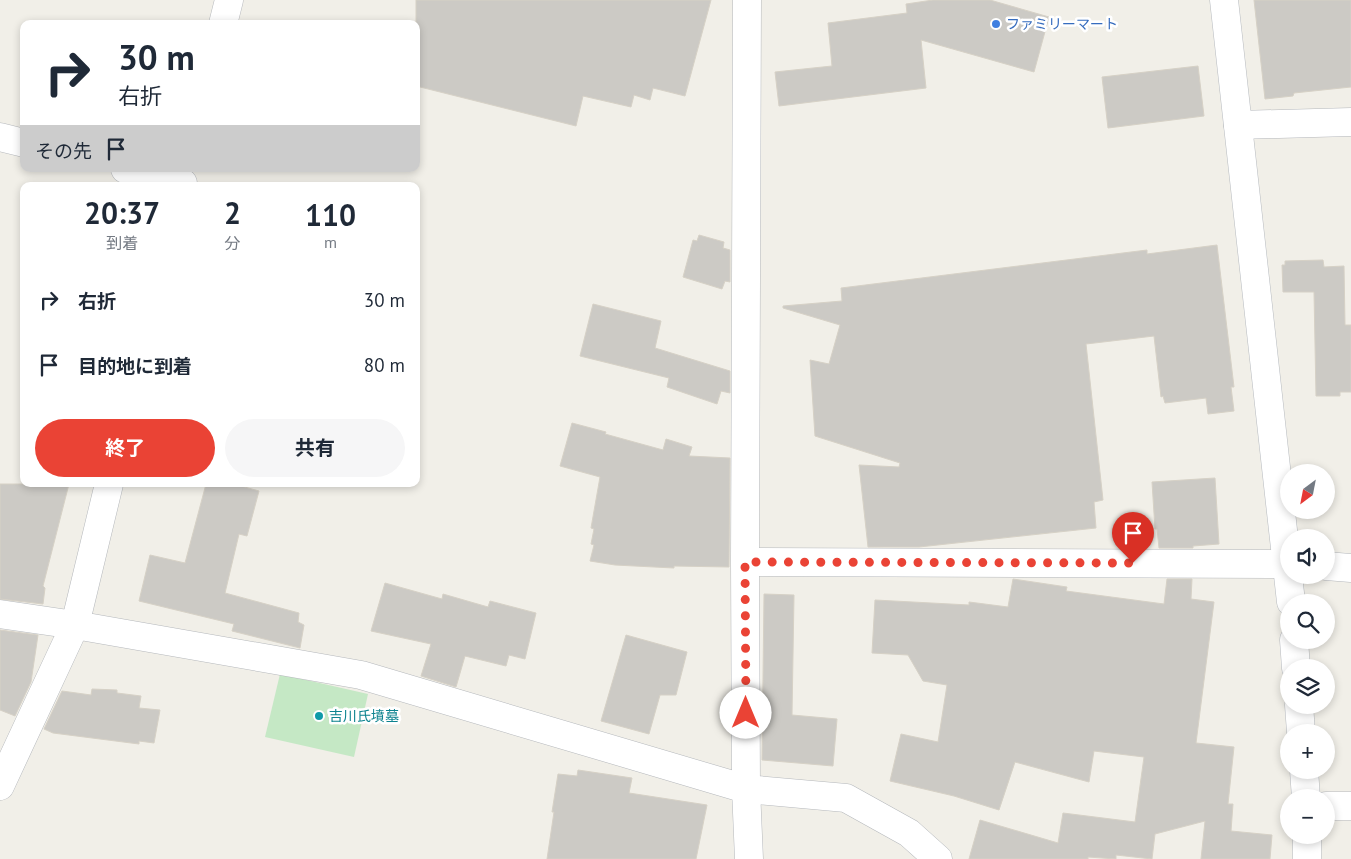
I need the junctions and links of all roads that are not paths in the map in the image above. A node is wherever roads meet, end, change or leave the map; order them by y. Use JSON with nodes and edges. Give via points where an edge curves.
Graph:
{"nodes":[{"id":1,"x":229,"y":0,"type":"edge"},
{"id":2,"x":747,"y":0,"type":"edge"},
{"id":3,"x":1224,"y":0,"type":"edge"},
{"id":4,"x":224,"y":20,"type":"edge"},
{"id":5,"x":1351,"y":122,"type":"edge"},
{"id":6,"x":1238,"y":125,"type":"junction"},
{"id":7,"x":0,"y":137,"type":"edge"},
{"id":8,"x":20,"y":142,"type":"edge"},
{"id":9,"x":143,"y":172,"type":"edge"},
{"id":10,"x":184,"y":179,"type":"edge"},
{"id":11,"x":108,"y":487,"type":"edge"},
{"id":12,"x":1284,"y":529,"type":"edge"},
{"id":13,"x":745,"y":562,"type":"junction"},
{"id":14,"x":1280,"y":564,"type":"edge"},
{"id":15,"x":1335,"y":567,"type":"edge"},
{"id":16,"x":1351,"y":568,"type":"edge"},
{"id":17,"x":0,"y":614,"type":"edge"},
{"id":18,"x":75,"y":625,"type":"junction"},
{"id":19,"x":0,"y":786,"type":"edge"},
{"id":20,"x":746,"y":789,"type":"junction"},
{"id":21,"x":1335,"y":806,"type":"edge"},
{"id":22,"x":1351,"y":806,"type":"edge"},
{"id":23,"x":1307,"y":844,"type":"edge"},
{"id":24,"x":749,"y":859,"type":"edge"},
{"id":25,"x":938,"y":859,"type":"edge"},
{"id":26,"x":1307,"y":859,"type":"edge"}],
"edges":[{"from":1,"to":4,"type":"street"},
{"from":2,"to":13,"type":"street"},
{"from":3,"to":6,"type":"street"},
{"from":5,"to":6,"type":"street"},
{"from":6,"to":12,"type":"street"},
{"from":7,"to":8,"type":"street"},
{"from":9,"to":10,"type":"street"},
{"from":11,"to":18,"type":"street"},
{"from":13,"to":14,"type":"street"},
{"from":13,"to":20,"type":"street"},
{"from":15,"to":16,"type":"street"},
{"from":17,"to":18,"type":"street"},
{"from":18,"to":19,"type":"street"},
{"from":18,"to":20,"type":"street","via":[[361,675]]},
{"from":20,"to":24,"type":"street"},
{"from":20,"to":25,"type":"street","via":[[846,798],[909,833]]},
{"from":21,"to":22,"type":"street"},
{"from":23,"to":26,"type":"street"}]}
